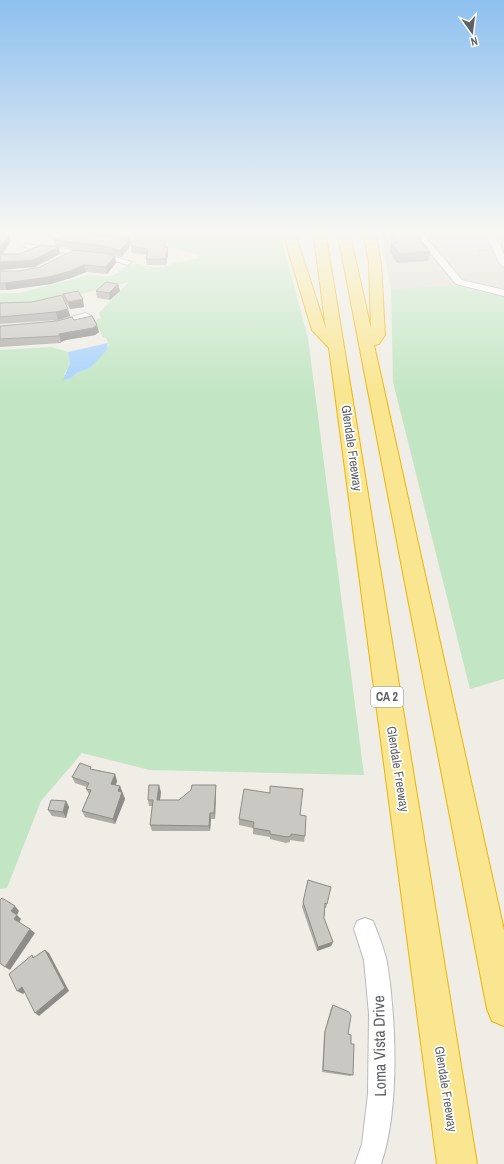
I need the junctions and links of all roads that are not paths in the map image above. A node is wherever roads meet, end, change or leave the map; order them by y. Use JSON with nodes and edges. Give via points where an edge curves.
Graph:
{"nodes":[{"id":1,"x":305,"y":284,"type":"edge"},
{"id":2,"x":327,"y":284,"type":"edge"},
{"id":3,"x":355,"y":284,"type":"edge"},
{"id":4,"x":376,"y":284,"type":"edge"},
{"id":5,"x":469,"y":284,"type":"edge"},
{"id":6,"x":504,"y":294,"type":"edge"},
{"id":7,"x":86,"y":316,"type":"edge"},
{"id":8,"x":44,"y":326,"type":"edge"},
{"id":9,"x":337,"y":348,"type":"junction"},
{"id":10,"x":369,"y":349,"type":"junction"},
{"id":11,"x":365,"y":929,"type":"dead end"},
{"id":12,"x":504,"y":1009,"type":"edge"},
{"id":13,"x":368,"y":1164,"type":"edge"},
{"id":14,"x":458,"y":1164,"type":"edge"}],
"edges":[{"from":1,"to":9,"type":"highway","via":[[319,330]]},
{"from":2,"to":9,"type":"highway","name":"Glendale Freeway","number":"CA 2"},
{"from":3,"to":10,"type":"highway"},
{"from":4,"to":10,"type":"highway","via":[[378,335]]},
{"from":5,"to":6,"type":"street"},
{"from":7,"to":8,"type":"street"},
{"from":9,"to":14,"type":"highway","name":"Glendale Freeway","number":"CA 2"},
{"from":10,"to":12,"type":"highway"},
{"from":11,"to":13,"type":"street","name":"Loma Vista Drive","via":[[375,960],[381,1014],[381,1094],[375,1144]]}]}
